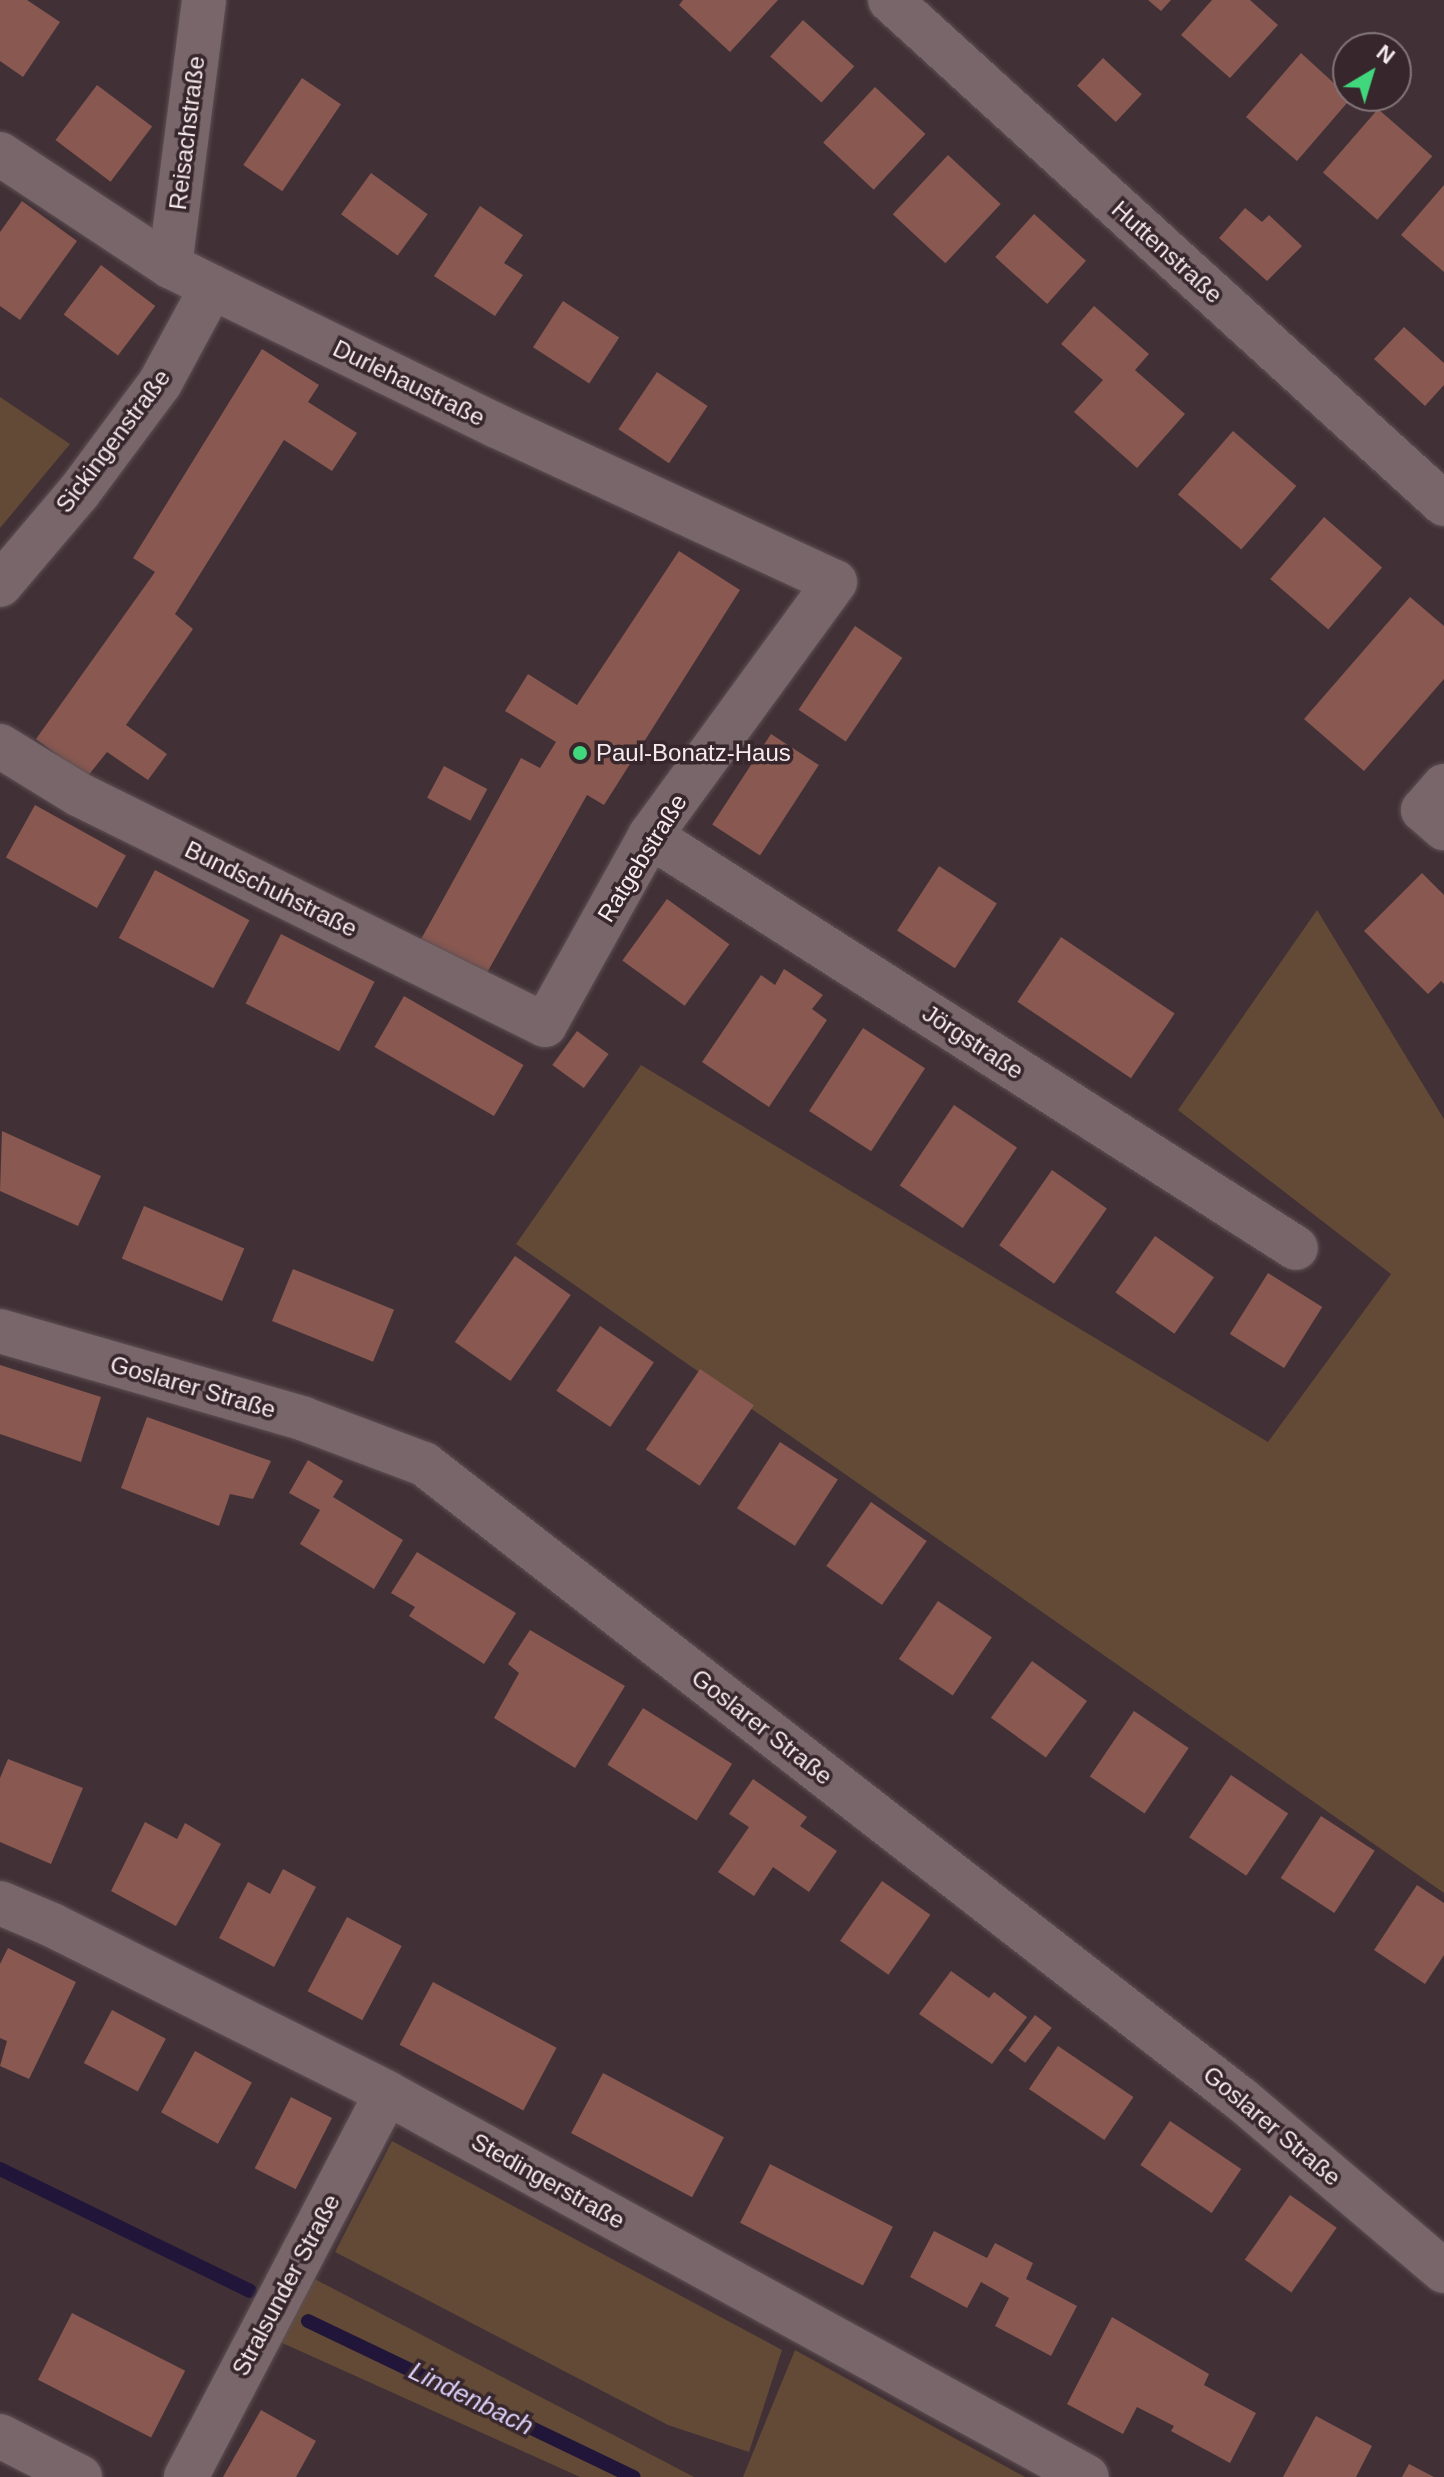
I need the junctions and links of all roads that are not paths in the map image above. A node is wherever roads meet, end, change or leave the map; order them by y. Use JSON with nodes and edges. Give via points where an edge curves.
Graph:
{"nodes":[{"id":1,"x":204,"y":0,"type":"edge"},
{"id":2,"x":890,"y":0,"type":"edge"},
{"id":3,"x":0,"y":154,"type":"edge"},
{"id":4,"x":170,"y":266,"type":"junction"},
{"id":5,"x":212,"y":287,"type":"junction"},
{"id":6,"x":1444,"y":504,"type":"edge"},
{"id":7,"x":835,"y":582,"type":"joint"},
{"id":8,"x":0,"y":585,"type":"edge"},
{"id":9,"x":0,"y":746,"type":"edge"},
{"id":10,"x":650,"y":836,"type":"junction"},
{"id":11,"x":545,"y":1025,"type":"joint"},
{"id":12,"x":1296,"y":1248,"type":"dead end"},
{"id":13,"x":0,"y":1331,"type":"edge"},
{"id":14,"x":0,"y":1903,"type":"edge"},
{"id":15,"x":387,"y":2093,"type":"junction"},
{"id":16,"x":1444,"y":2271,"type":"edge"},
{"id":17,"x":0,"y":2436,"type":"edge"},
{"id":18,"x":80,"y":2477,"type":"edge"},
{"id":19,"x":186,"y":2477,"type":"edge"},
{"id":20,"x":1087,"y":2477,"type":"edge"}],
"edges":[{"from":1,"to":4,"type":"street","name":"Reisachstraße"},
{"from":2,"to":6,"type":"street","name":"Huttenstraße"},
{"from":3,"to":4,"type":"street","name":"Durlehaustraße"},
{"from":4,"to":5,"type":"street","name":"Durlehaustraße"},
{"from":5,"to":7,"type":"street","name":"Durlehaustraße"},
{"from":5,"to":8,"type":"street","name":"Sickingenstraße","via":[[160,383],[79,492]]},
{"from":7,"to":10,"type":"street","name":"Ratgebstraße"},
{"from":9,"to":11,"type":"street","name":"Bundschuhstraße","via":[[78,794]]},
{"from":10,"to":11,"type":"street","name":"Ratgebstraße"},
{"from":10,"to":12,"type":"street","name":"Jörgstraße"},
{"from":13,"to":16,"type":"street","name":"Goslarer Straße","via":[[304,1419],[424,1464],[1241,2099]]},
{"from":14,"to":15,"type":"street","name":"Stedingerstraße"},
{"from":15,"to":19,"type":"street","name":"Stralsunder Straße"},
{"from":15,"to":20,"type":"street","name":"Stedingerstraße"},
{"from":17,"to":18,"type":"street"}]}
